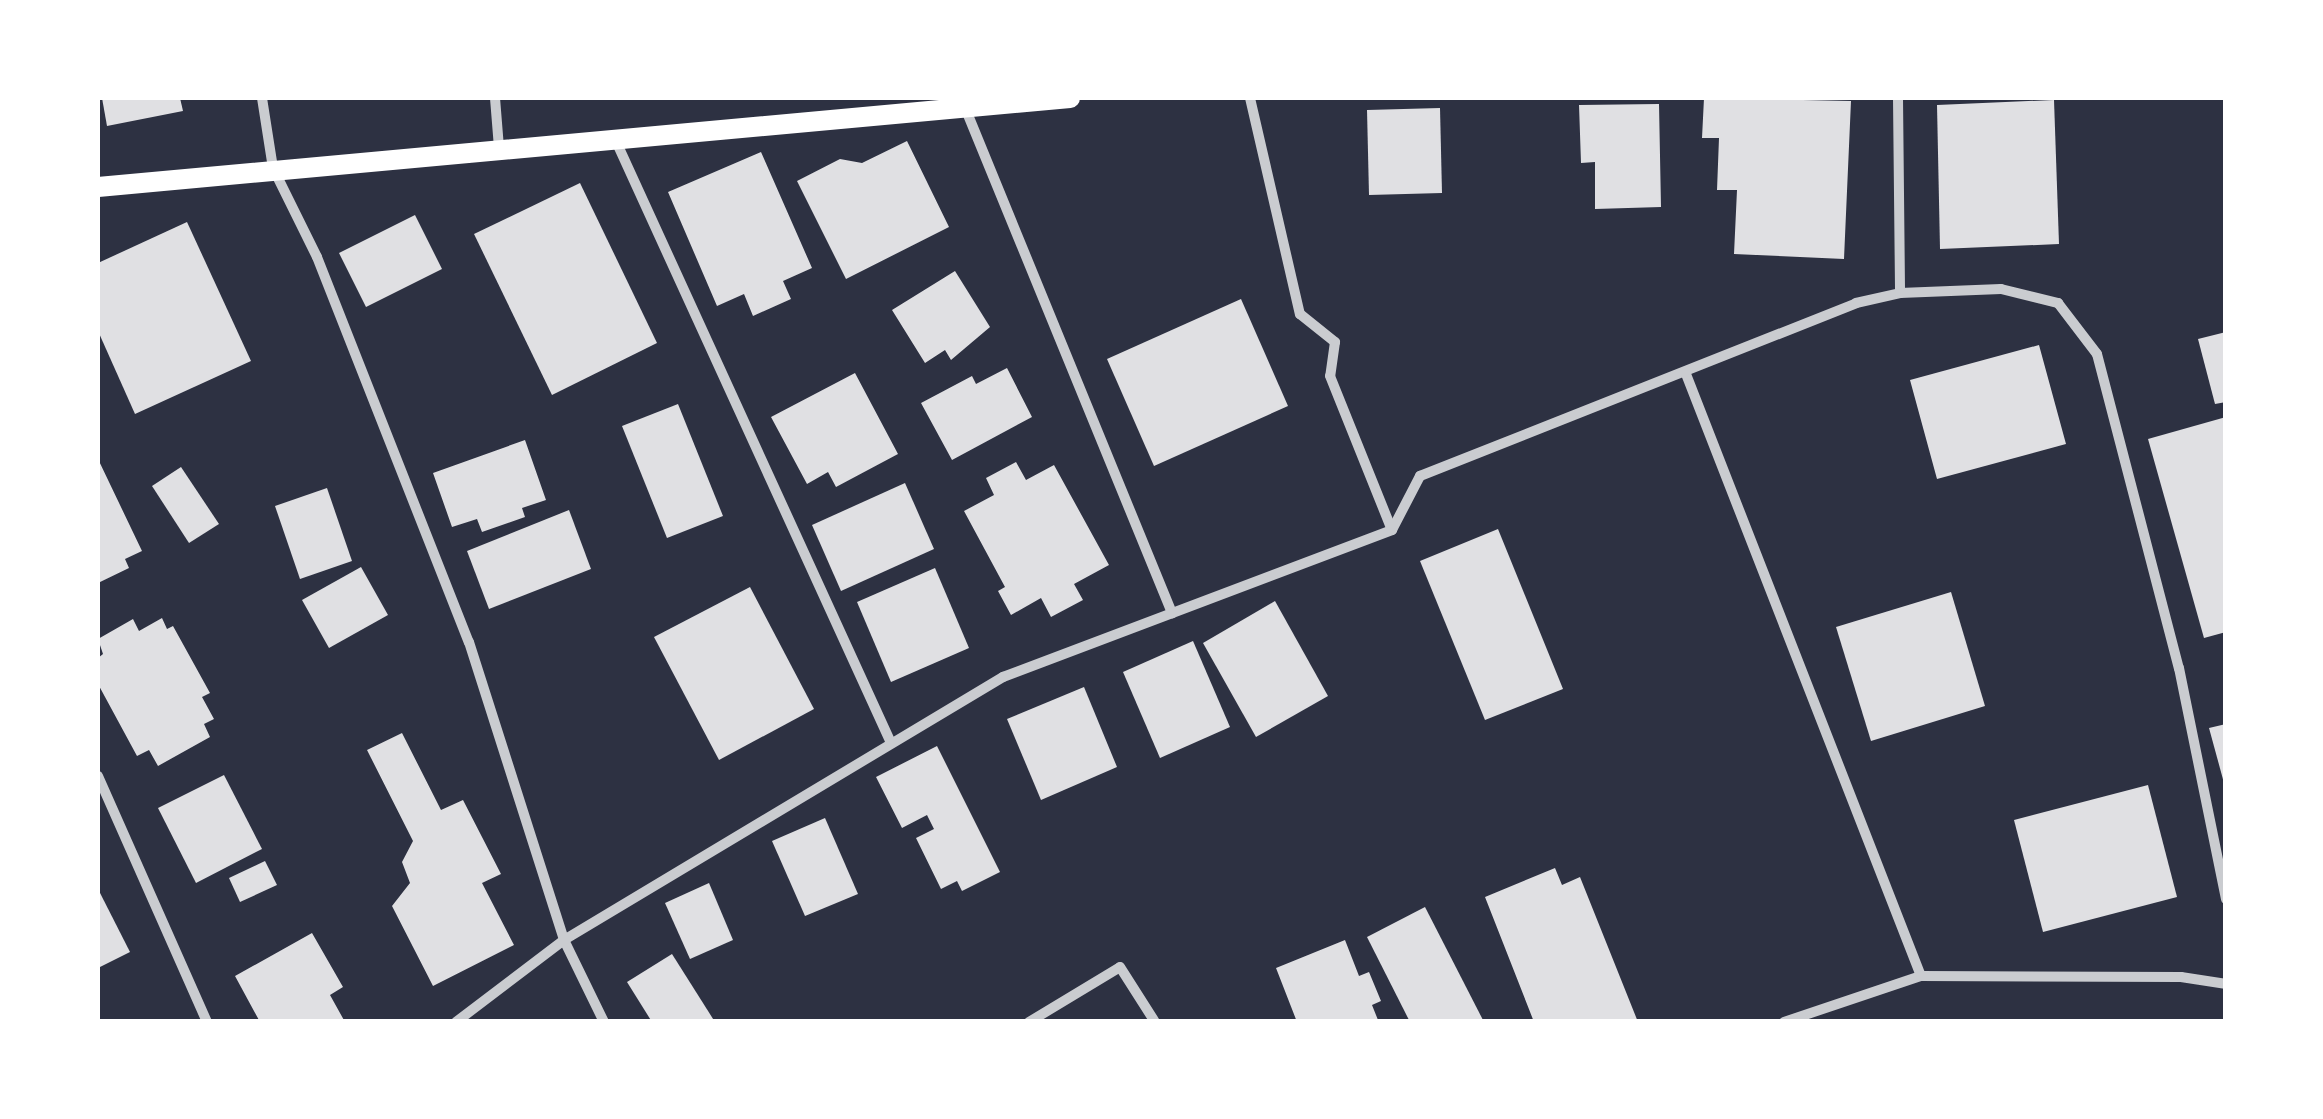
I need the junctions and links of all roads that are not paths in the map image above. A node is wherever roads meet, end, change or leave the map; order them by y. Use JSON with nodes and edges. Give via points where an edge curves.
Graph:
{"nodes":[{"id":1,"x":262,"y":98,"type":"edge"},
{"id":2,"x":495,"y":98,"type":"edge"},
{"id":3,"x":1070,"y":98,"type":"edge"},
{"id":4,"x":1250,"y":98,"type":"edge"},
{"id":5,"x":1898,"y":98,"type":"edge"},
{"id":6,"x":966,"y":110,"type":"junction"},
{"id":7,"x":613,"y":135,"type":"junction"},
{"id":8,"x":500,"y":148,"type":"junction"},
{"id":9,"x":274,"y":168,"type":"junction"},
{"id":10,"x":98,"y":187,"type":"edge"},
{"id":11,"x":1900,"y":293,"type":"junction"},
{"id":12,"x":1686,"y":374,"type":"junction"},
{"id":13,"x":1392,"y":530,"type":"junction"},
{"id":14,"x":1172,"y":614,"type":"junction"},
{"id":15,"x":891,"y":743,"type":"junction"},
{"id":16,"x":98,"y":776,"type":"edge"},
{"id":17,"x":110,"y":802,"type":"junction"},
{"id":18,"x":98,"y":806,"type":"edge"},
{"id":19,"x":2226,"y":900,"type":"edge"},
{"id":20,"x":564,"y":940,"type":"junction"},
{"id":21,"x":1922,"y":976,"type":"junction"},
{"id":22,"x":2226,"y":984,"type":"edge"},
{"id":23,"x":207,"y":1022,"type":"edge"},
{"id":24,"x":456,"y":1022,"type":"edge"},
{"id":25,"x":604,"y":1022,"type":"edge"},
{"id":26,"x":1030,"y":1022,"type":"edge"},
{"id":27,"x":1155,"y":1022,"type":"edge"},
{"id":28,"x":1784,"y":1022,"type":"edge"}],
"edges":[{"from":1,"to":9,"type":"street"},
{"from":2,"to":8,"type":"street"},
{"from":3,"to":6,"type":"main road"},
{"from":4,"to":13,"type":"street","via":[[1300,314],[1335,342],[1330,376]]},
{"from":5,"to":11,"type":"street"},
{"from":6,"to":7,"type":"main road"},
{"from":6,"to":14,"type":"street"},
{"from":7,"to":8,"type":"main road"},
{"from":7,"to":15,"type":"street"},
{"from":8,"to":9,"type":"main road"},
{"from":9,"to":10,"type":"main road"},
{"from":9,"to":20,"type":"street","via":[[317,257],[470,642]]},
{"from":11,"to":12,"type":"street","via":[[1856,303]]},
{"from":11,"to":19,"type":"street","via":[[2002,289],[2058,303],[2097,354],[2178,668]]},
{"from":12,"to":13,"type":"street","via":[[1420,476]]},
{"from":12,"to":21,"type":"street"},
{"from":13,"to":14,"type":"street"},
{"from":14,"to":15,"type":"street","via":[[1004,676]]},
{"from":15,"to":20,"type":"street"},
{"from":16,"to":17,"type":"street"},
{"from":17,"to":18,"type":"street"},
{"from":17,"to":23,"type":"street"},
{"from":20,"to":24,"type":"street"},
{"from":20,"to":25,"type":"street"},
{"from":21,"to":22,"type":"street","via":[[2180,977]]},
{"from":21,"to":28,"type":"street"},
{"from":26,"to":27,"type":"street","via":[[1120,967]]}]}
